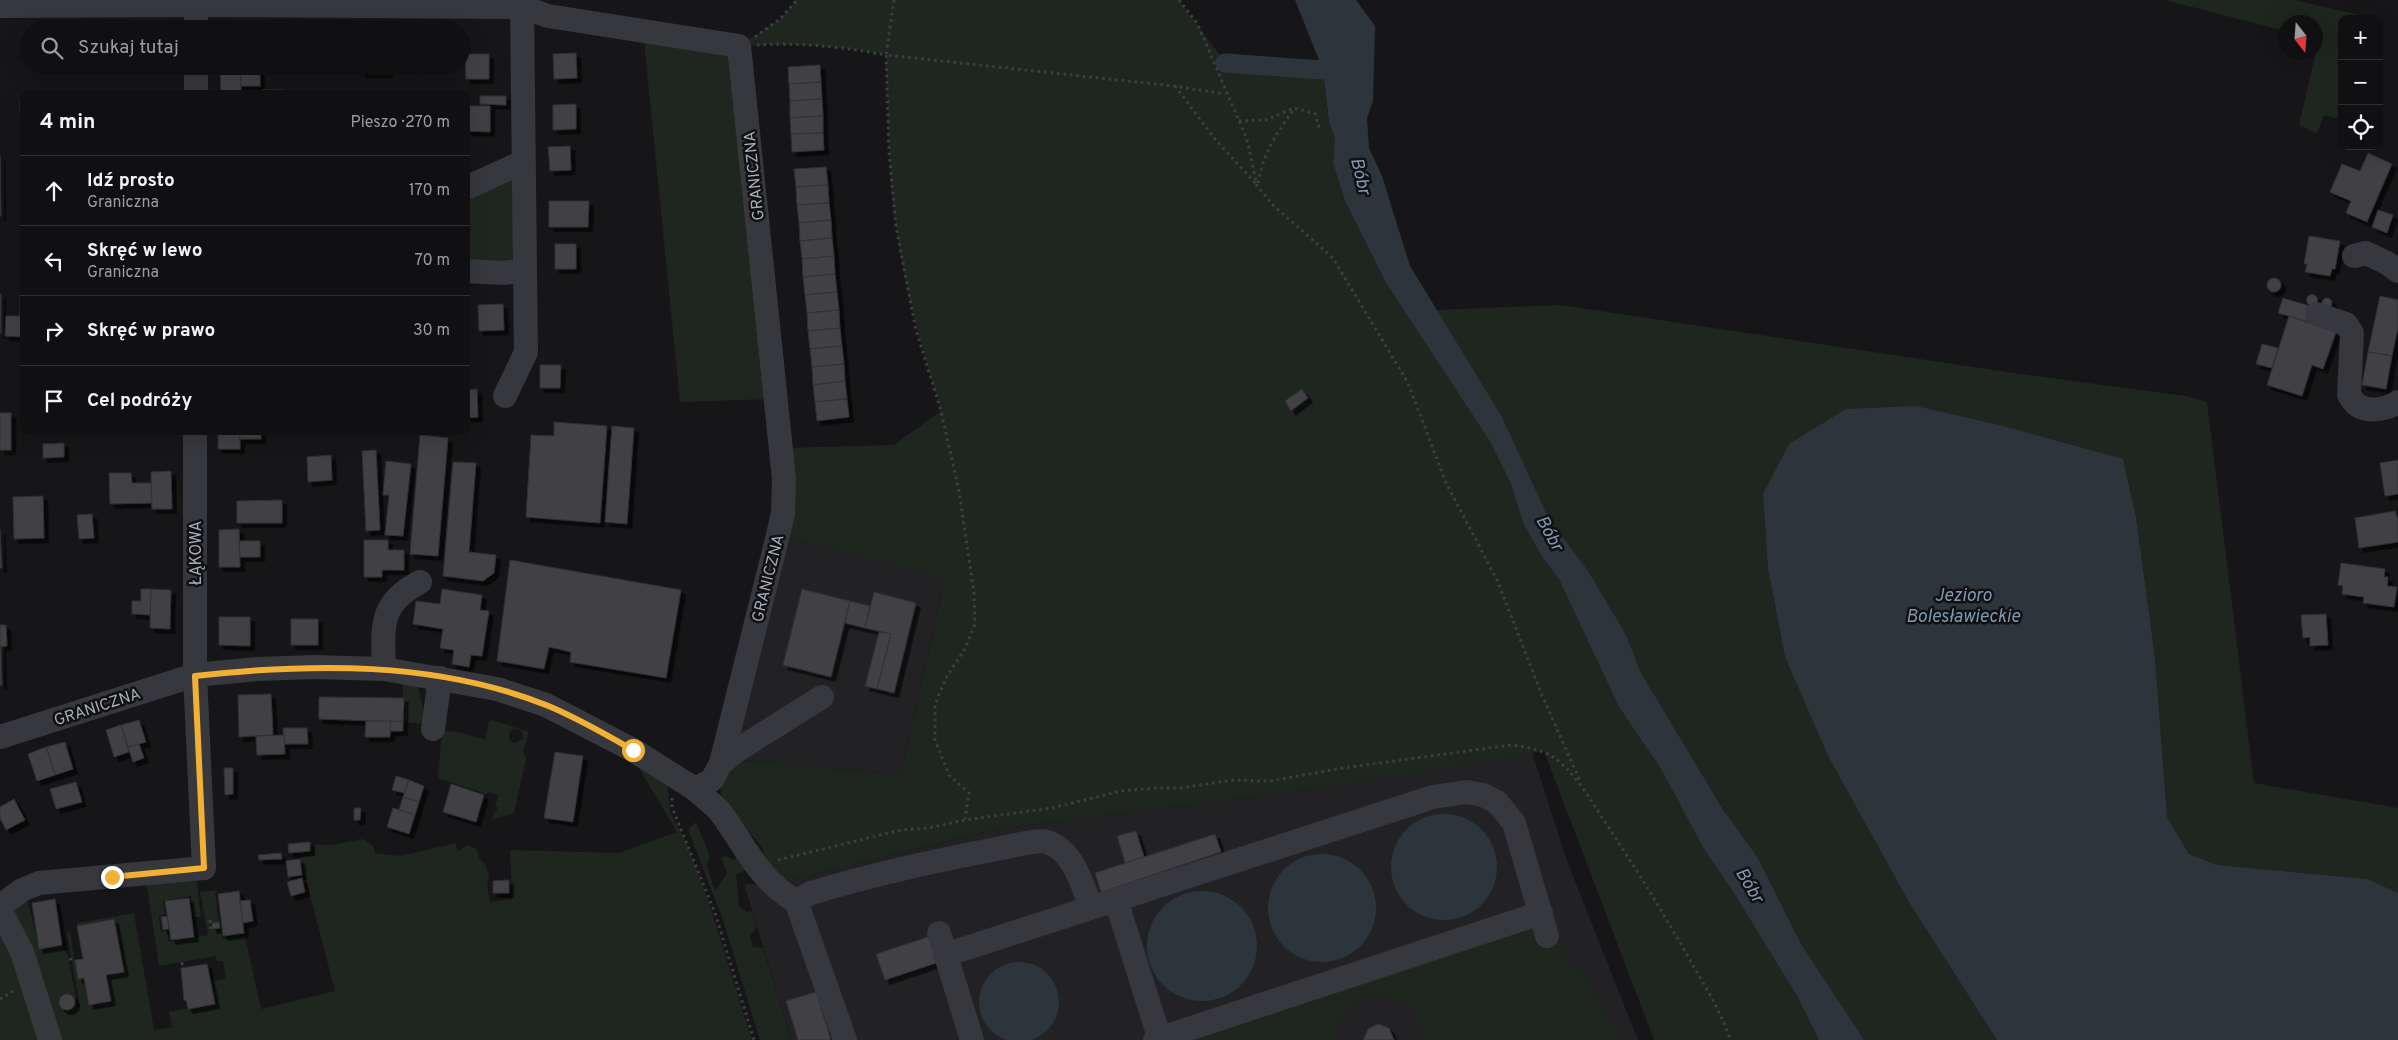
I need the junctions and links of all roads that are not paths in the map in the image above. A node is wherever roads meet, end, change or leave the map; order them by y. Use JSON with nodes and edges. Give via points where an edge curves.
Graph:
{"nodes":[{"id":1,"x":196,"y":2,"type":"edge"},
{"id":2,"x":523,"y":4,"type":"edge"},
{"id":3,"x":0,"y":6,"type":"edge"},
{"id":4,"x":196,"y":20,"type":"edge"},
{"id":5,"x":196,"y":75,"type":"edge"},
{"id":6,"x":196,"y":90,"type":"edge"},
{"id":7,"x":523,"y":162,"type":"junction"},
{"id":8,"x":470,"y":186,"type":"edge"},
{"id":9,"x":2354,"y":256,"type":"dead end"},
{"id":10,"x":525,"y":270,"type":"junction"},
{"id":11,"x":470,"y":271,"type":"edge"},
{"id":12,"x":2398,"y":271,"type":"edge"},
{"id":13,"x":2317,"y":314,"type":"dead end"},
{"id":14,"x":505,"y":396,"type":"dead end"},
{"id":15,"x":2398,"y":402,"type":"edge"},
{"id":16,"x":195,"y":435,"type":"edge"},
{"id":17,"x":420,"y":582,"type":"dead end"},
{"id":18,"x":384,"y":670,"type":"junction"},
{"id":19,"x":195,"y":676,"type":"junction"},
{"id":20,"x":440,"y":678,"type":"junction"},
{"id":21,"x":822,"y":698,"type":"dead end"},
{"id":22,"x":433,"y":729,"type":"dead end"},
{"id":23,"x":0,"y":737,"type":"edge"},
{"id":24,"x":721,"y":763,"type":"junction"},
{"id":25,"x":695,"y":789,"type":"junction"},
{"id":26,"x":1116,"y":900,"type":"junction"},
{"id":27,"x":796,"y":901,"type":"junction"},
{"id":28,"x":0,"y":906,"type":"edge"},
{"id":29,"x":1091,"y":907,"type":"junction"},
{"id":30,"x":0,"y":910,"type":"edge"},
{"id":31,"x":1541,"y":913,"type":"junction"},
{"id":32,"x":1548,"y":936,"type":"dead end"},
{"id":33,"x":1158,"y":1039,"type":"edge"},
{"id":34,"x":50,"y":1040,"type":"edge"},
{"id":35,"x":845,"y":1040,"type":"edge"},
{"id":36,"x":972,"y":1040,"type":"edge"}],
"edges":[{"from":1,"to":2,"type":"street"},
{"from":1,"to":3,"type":"street"},
{"from":1,"to":4,"type":"street"},
{"from":2,"to":7,"type":"street"},
{"from":2,"to":24,"type":"street","name":"GRANICZNA","via":[[548,16],[739,46],[784,479],[783,513]]},
{"from":5,"to":6,"type":"street"},
{"from":7,"to":8,"type":"street"},
{"from":7,"to":10,"type":"street"},
{"from":9,"to":12,"type":"street","via":[[2366,253]]},
{"from":10,"to":11,"type":"street","via":[[503,273]]},
{"from":10,"to":14,"type":"street","via":[[526,352]]},
{"from":13,"to":15,"type":"street","via":[[2346,324],[2352,333],[2349,395],[2358,406],[2376,409]]},
{"from":16,"to":19,"type":"street","name":"ŁĄKOWA"},
{"from":17,"to":18,"type":"street","via":[[403,591],[384,619]]},
{"from":18,"to":19,"type":"street","name":"GRANICZNA","via":[[315,667]]},
{"from":18,"to":20,"type":"street","name":"GRANICZNA"},
{"from":19,"to":23,"type":"street","name":"GRANICZNA"},
{"from":19,"to":28,"type":"street","via":[[204,868],[39,884],[22,890]]},
{"from":20,"to":22,"type":"street"},
{"from":20,"to":25,"type":"street","name":"GRANICZNA","via":[[497,688],[546,705],[601,732]]},
{"from":21,"to":24,"type":"street"},
{"from":24,"to":25,"type":"street","name":"GRANICZNA","via":[[712,780]]},
{"from":25,"to":27,"type":"street","via":[[720,811],[772,884]]},
{"from":26,"to":29,"type":"street"},
{"from":26,"to":31,"type":"street","via":[[1433,797],[1467,792],[1497,802],[1514,823]]},
{"from":26,"to":33,"type":"street"},
{"from":27,"to":29,"type":"street","via":[[820,890],[917,865],[1046,842],[1064,852],[1078,873]]},
{"from":27,"to":35,"type":"street"},
{"from":29,"to":36,"type":"street","via":[[942,944]]},
{"from":30,"to":34,"type":"street","via":[[22,952]]},
{"from":31,"to":32,"type":"street"},
{"from":31,"to":33,"type":"street"}]}
